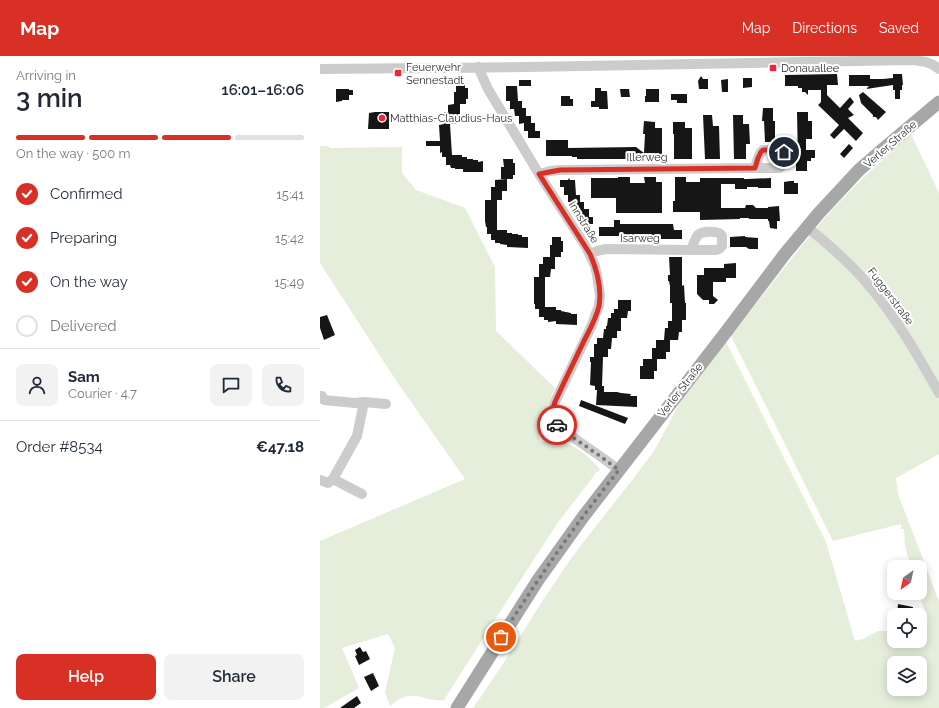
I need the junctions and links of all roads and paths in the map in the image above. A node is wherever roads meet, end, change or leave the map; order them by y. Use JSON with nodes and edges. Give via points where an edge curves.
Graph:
{"nodes":[{"id":1,"x":874,"y":58,"type":"edge"},
{"id":2,"x":699,"y":60,"type":"edge"},
{"id":3,"x":478,"y":67,"type":"junction"},
{"id":4,"x":320,"y":69,"type":"edge"},
{"id":5,"x":939,"y":70,"type":"edge"},
{"id":6,"x":939,"y":102,"type":"edge"},
{"id":7,"x":755,"y":168,"type":"dead end"},
{"id":8,"x":539,"y":174,"type":"junction"},
{"id":9,"x":807,"y":227,"type":"junction"},
{"id":10,"x":691,"y":250,"type":"dead end"},
{"id":11,"x":590,"y":254,"type":"junction"},
{"id":12,"x":939,"y":393,"type":"edge"},
{"id":13,"x":320,"y":396,"type":"edge"},
{"id":14,"x":364,"y":402,"type":"junction"},
{"id":15,"x":386,"y":404,"type":"dead end"},
{"id":16,"x":619,"y":470,"type":"junction"},
{"id":17,"x":333,"y":479,"type":"junction"},
{"id":18,"x":320,"y":480,"type":"edge"},
{"id":19,"x":362,"y":494,"type":"dead end"},
{"id":20,"x":457,"y":708,"type":"edge"}],
"edges":[{"from":1,"to":2,"type":"street"},
{"from":1,"to":5,"type":"street","via":[[920,61],[929,63]]},
{"from":2,"to":3,"type":"street"},
{"from":3,"to":4,"type":"street"},
{"from":3,"to":8,"type":"street","name":"Innstraße","via":[[488,89]]},
{"from":6,"to":9,"type":"main road","name":"Verler Straße","via":[[859,170]]},
{"from":7,"to":8,"type":"street","name":"Illerweg","via":[[560,170]]},
{"from":8,"to":11,"type":"street","name":"Innstraße"},
{"from":9,"to":12,"type":"street","name":"Fuggerstraße","via":[[866,282],[910,341]]},
{"from":9,"to":16,"type":"main road","name":"Verler Straße"},
{"from":10,"to":11,"type":"street","name":"Isarweg","via":[[606,249]]},
{"from":11,"to":16,"type":"street","name":"Innstraße","via":[[598,275],[599,306],[555,402],[552,427],[562,430]]},
{"from":13,"to":14,"type":"street","via":[[324,400],[355,404]]},
{"from":14,"to":15,"type":"street"},
{"from":14,"to":17,"type":"street","via":[[357,436]]},
{"from":16,"to":20,"type":"main road","name":"Verler Straße","via":[[552,559]]},
{"from":17,"to":18,"type":"street","via":[[328,483]]},
{"from":17,"to":19,"type":"street"}]}
